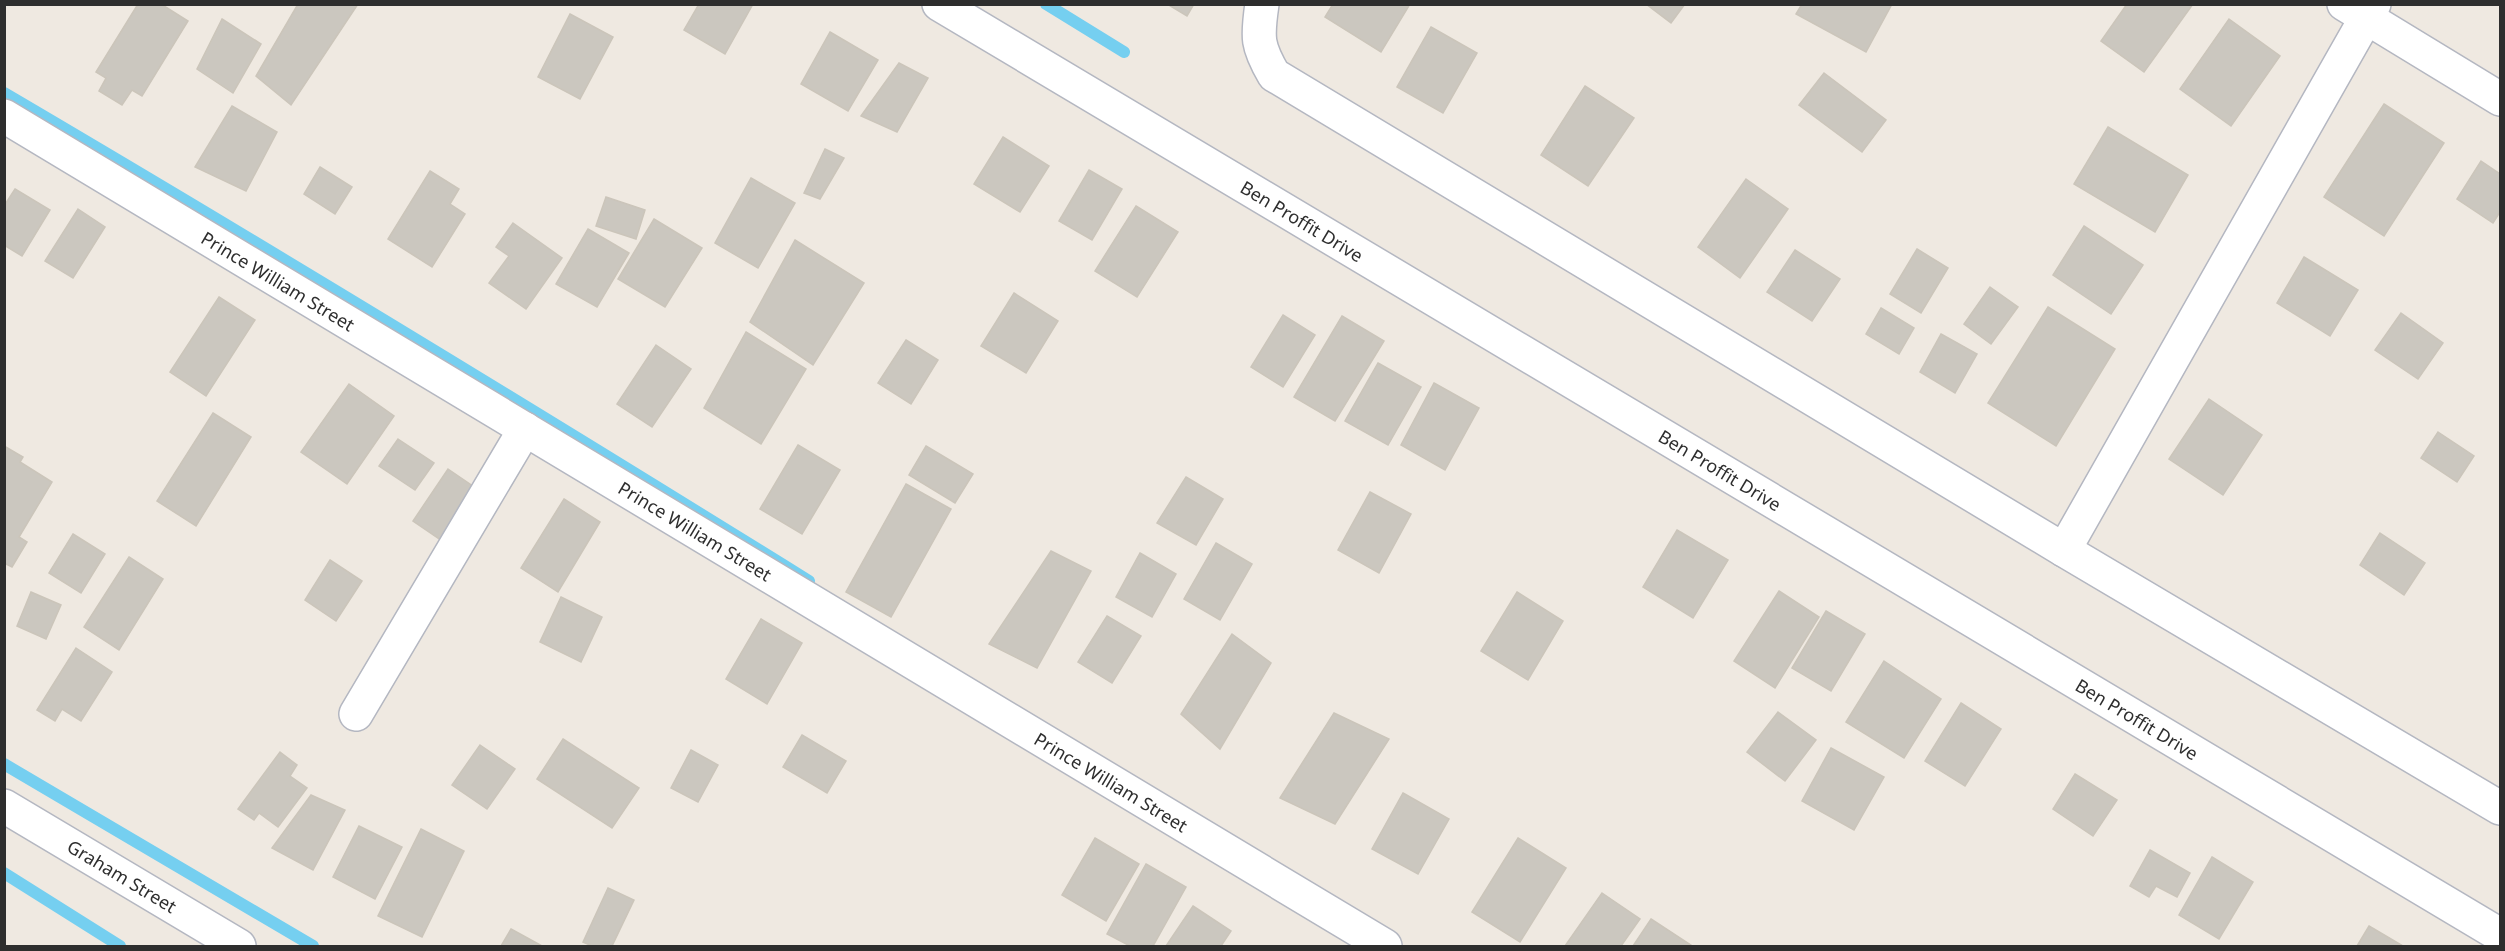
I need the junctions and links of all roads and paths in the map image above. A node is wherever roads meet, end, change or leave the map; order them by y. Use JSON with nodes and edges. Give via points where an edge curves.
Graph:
{"nodes":[{"id":1,"x":939,"y":4,"type":"edge"},
{"id":2,"x":1262,"y":4,"type":"edge"},
{"id":3,"x":2361,"y":9,"type":"edge"},
{"id":4,"x":2500,"y":99,"type":"edge"},
{"id":5,"x":4,"y":116,"type":"edge"},
{"id":6,"x":525,"y":429,"type":"junction"},
{"id":7,"x":2064,"y":550,"type":"junction"},
{"id":8,"x":356,"y":714,"type":"dead end"},
{"id":9,"x":4,"y":806,"type":"edge"},
{"id":10,"x":2500,"y":808,"type":"edge"},
{"id":11,"x":2500,"y":935,"type":"edge"},
{"id":12,"x":239,"y":946,"type":"edge"},
{"id":13,"x":1385,"y":946,"type":"edge"}],
"edges":[{"from":1,"to":11,"type":"street","name":"Ben Proffit Drive"},
{"from":2,"to":7,"type":"street","via":[[1257,36],[1274,75]]},
{"from":3,"to":4,"type":"street"},
{"from":3,"to":7,"type":"street"},
{"from":5,"to":6,"type":"street","name":"Prince William Street"},
{"from":6,"to":8,"type":"street"},
{"from":6,"to":13,"type":"street","name":"Prince William Street"},
{"from":7,"to":10,"type":"street"},
{"from":9,"to":12,"type":"street","name":"Graham Street"}]}
